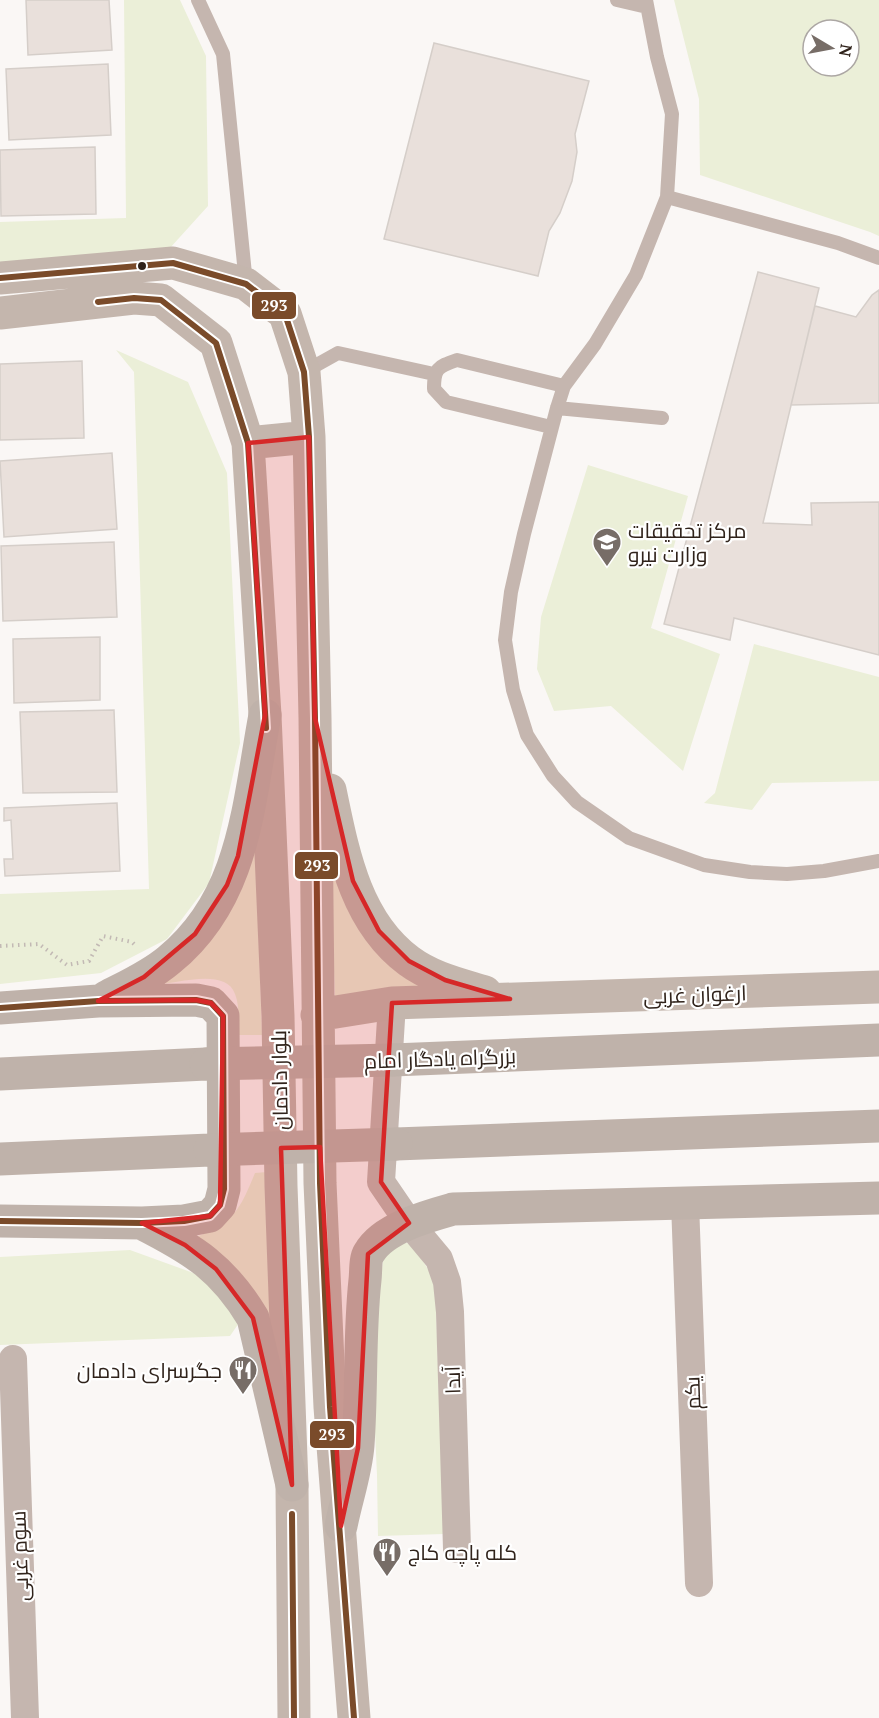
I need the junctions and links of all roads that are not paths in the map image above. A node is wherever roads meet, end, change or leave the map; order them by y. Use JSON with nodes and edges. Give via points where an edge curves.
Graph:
{"nodes":[{"id":1,"x":198,"y":0,"type":"edge"},
{"id":2,"x":617,"y":0,"type":"edge"},
{"id":3,"x":646,"y":3,"type":"edge"},
{"id":4,"x":667,"y":197,"type":"junction"},
{"id":5,"x":879,"y":258,"type":"edge"},
{"id":6,"x":0,"y":278,"type":"edge"},
{"id":7,"x":246,"y":284,"type":"junction"},
{"id":8,"x":0,"y":313,"type":"edge"},
{"id":9,"x":304,"y":372,"type":"junction"},
{"id":10,"x":434,"y":374,"type":"junction"},
{"id":11,"x":564,"y":386,"type":"junction"},
{"id":12,"x":557,"y":408,"type":"junction"},
{"id":13,"x":662,"y":417,"type":"dead end"},
{"id":14,"x":551,"y":427,"type":"junction"},
{"id":15,"x":309,"y":437,"type":"junction"},
{"id":16,"x":248,"y":443,"type":"junction"},
{"id":17,"x":265,"y":715,"type":"junction"},
{"id":18,"x":315,"y":718,"type":"junction"},
{"id":19,"x":879,"y":861,"type":"edge"},
{"id":20,"x":879,"y":987,"type":"edge"},
{"id":21,"x":510,"y":999,"type":"junction"},
{"id":22,"x":98,"y":1000,"type":"junction"},
{"id":23,"x":393,"y":1003,"type":"junction"},
{"id":24,"x":0,"y":1008,"type":"edge"},
{"id":25,"x":317,"y":1015,"type":"junction"},
{"id":26,"x":879,"y":1040,"type":"edge"},
{"id":27,"x":0,"y":1074,"type":"edge"},
{"id":28,"x":879,"y":1126,"type":"edge"},
{"id":29,"x":0,"y":1159,"type":"edge"},
{"id":30,"x":879,"y":1198,"type":"edge"},
{"id":31,"x":685,"y":1203,"type":"junction"},
{"id":32,"x":0,"y":1221,"type":"edge"},
{"id":33,"x":142,"y":1223,"type":"junction"},
{"id":34,"x":409,"y":1223,"type":"junction"},
{"id":35,"x":13,"y":1359,"type":"dead end"},
{"id":36,"x":292,"y":1485,"type":"junction"},
{"id":37,"x":340,"y":1526,"type":"junction"},
{"id":38,"x":457,"y":1549,"type":"dead end"},
{"id":39,"x":699,"y":1582,"type":"dead end"},
{"id":40,"x":25,"y":1718,"type":"edge"},
{"id":41,"x":294,"y":1718,"type":"edge"},
{"id":42,"x":354,"y":1718,"type":"edge"}],
"edges":[{"from":1,"to":7,"type":"lane","via":[[223,54]]},
{"from":2,"to":3,"type":"lane"},
{"from":3,"to":4,"type":"lane","via":[[672,114]]},
{"from":4,"to":5,"type":"lane","via":[[838,243]]},
{"from":4,"to":11,"type":"lane","via":[[636,275],[595,344]]},
{"from":6,"to":7,"type":"main road","via":[[173,263]]},
{"from":7,"to":9,"type":"main road","name":"بلوار دادمان","via":[[285,314]]},
{"from":8,"to":16,"type":"main road","name":"بلوار دادمان","via":[[134,298],[161,300],[216,343]]},
{"from":9,"to":10,"type":"lane","via":[[338,353]]},
{"from":9,"to":15,"type":"main road","name":"بلوار دادمان"},
{"from":10,"to":11,"type":"lane","via":[[441,365],[456,360]]},
{"from":10,"to":14,"type":"lane","via":[[434,390],[446,402]]},
{"from":11,"to":12,"type":"lane"},
{"from":12,"to":13,"type":"lane"},
{"from":12,"to":14,"type":"lane"},
{"from":14,"to":19,"type":"lane","via":[[511,592],[505,640],[513,690],[527,735],[553,776],[578,802],[628,838],[705,864],[787,874]]},
{"from":15,"to":16,"type":"main road"},
{"from":15,"to":18,"type":"main road","name":"بلوار دادمان"},
{"from":16,"to":17,"type":"main road","name":"بلوار دادمان"},
{"from":17,"to":22,"type":"highway","via":[[238,856],[208,918],[158,968]]},
{"from":17,"to":36,"type":"main road","name":"بلوار دادمان"},
{"from":18,"to":21,"type":"main road","name":"ارغوان غربی","via":[[342,847],[366,912],[379,931],[409,961],[426,971]]},
{"from":18,"to":25,"type":"main road","name":"بلوار دادمان"},
{"from":20,"to":21,"type":"main road","name":"ارغوان غربی"},
{"from":21,"to":23,"type":"main road","name":"ارغوان غربی"},
{"from":22,"to":24,"type":"highway"},
{"from":22,"to":33,"type":"highway","via":[[196,1000],[211,1003],[223,1016],[224,1189],[220,1205],[210,1216]]},
{"from":23,"to":25,"type":"main road","name":"ارغوان غربی"},
{"from":23,"to":34,"type":"street","name":"آیدا","via":[[381,1182]]},
{"from":25,"to":37,"type":"main road","name":"بلوار دادمان","via":[[330,1407]]},
{"from":26,"to":27,"type":"highway","name":"بزرگراه یادگار امام","bridge":true},
{"from":28,"to":29,"type":"highway","bridge":true},
{"from":30,"to":31,"type":"highway"},
{"from":31,"to":34,"type":"highway","via":[[453,1209]]},
{"from":31,"to":39,"type":"street","name":"یکم"},
{"from":32,"to":33,"type":"highway"},
{"from":33,"to":36,"type":"highway","via":[[185,1245],[216,1269],[253,1318]]},
{"from":34,"to":37,"type":"highway","via":[[378,1242],[368,1254],[358,1448]]},
{"from":34,"to":38,"type":"street","name":"آیدا","via":[[439,1259],[447,1282]]},
{"from":35,"to":40,"type":"street","name":"سوم غربی"},
{"from":36,"to":41,"type":"main road","name":"بلوار دادمان"},
{"from":37,"to":42,"type":"main road","name":"بلوار دادمان"}]}
